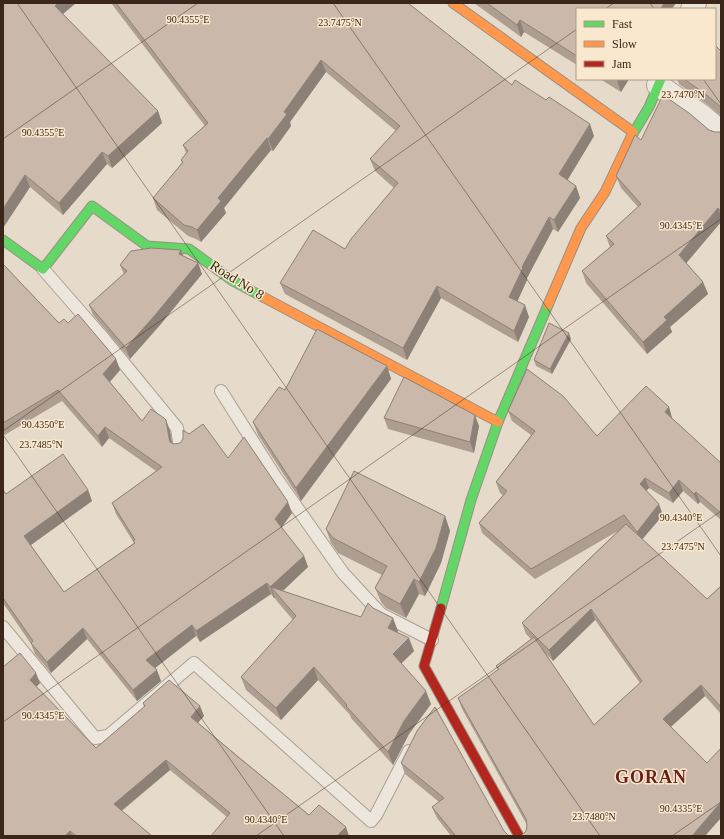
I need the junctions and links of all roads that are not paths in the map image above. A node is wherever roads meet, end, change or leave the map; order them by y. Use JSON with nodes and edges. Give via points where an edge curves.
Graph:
{"nodes":[{"id":1,"x":453,"y":3,"type":"edge"},
{"id":2,"x":659,"y":82,"type":"edge"},
{"id":3,"x":633,"y":132,"type":"junction"},
{"id":4,"x":721,"y":132,"type":"edge"},
{"id":5,"x":3,"y":240,"type":"edge"},
{"id":6,"x":43,"y":269,"type":"junction"},
{"id":7,"x":221,"y":391,"type":"dead end"},
{"id":8,"x":498,"y":422,"type":"junction"},
{"id":9,"x":180,"y":448,"type":"edge"},
{"id":10,"x":3,"y":627,"type":"edge"},
{"id":11,"x":432,"y":640,"type":"junction"},
{"id":12,"x":443,"y":700,"type":"junction"},
{"id":13,"x":434,"y":713,"type":"edge"},
{"id":14,"x":415,"y":738,"type":"edge"},
{"id":15,"x":519,"y":836,"type":"edge"}],
"edges":[{"from":1,"to":3,"type":"street"},
{"from":2,"to":3,"type":"street","via":[[649,107]]},
{"from":2,"to":4,"type":"street"},
{"from":3,"to":8,"type":"street","via":[[605,192],[581,228]]},
{"from":5,"to":6,"type":"street"},
{"from":6,"to":8,"type":"street","name":"Road No 8","via":[[92,206],[147,246],[189,249],[233,281]]},
{"from":6,"to":9,"type":"lane","via":[[177,428]]},
{"from":7,"to":11,"type":"lane","via":[[276,478],[343,573],[381,614]]},
{"from":8,"to":11,"type":"street","via":[[471,500]]},
{"from":10,"to":14,"type":"lane","via":[[95,738],[108,736],[194,663],[371,821]]},
{"from":11,"to":12,"type":"street","via":[[424,666]]},
{"from":12,"to":13,"type":"lane"},
{"from":12,"to":15,"type":"street"}]}
